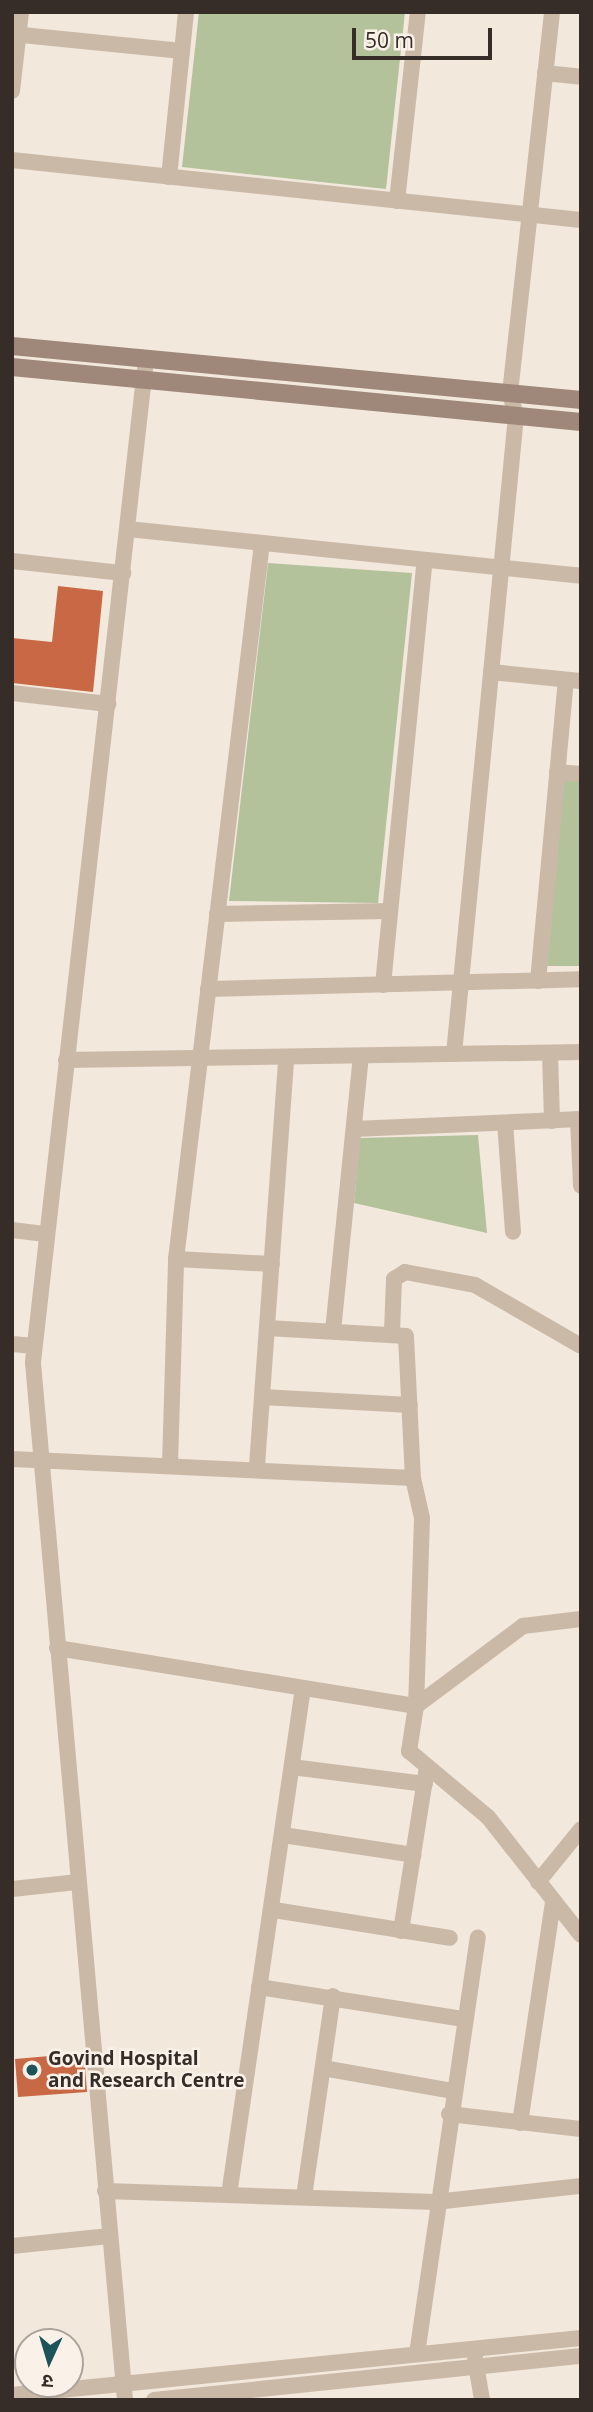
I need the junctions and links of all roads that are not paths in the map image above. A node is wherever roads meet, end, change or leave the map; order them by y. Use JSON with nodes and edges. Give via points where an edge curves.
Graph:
{"nodes":[{"id":1,"x":21,"y":12,"type":"edge"},
{"id":2,"x":186,"y":12,"type":"edge"},
{"id":3,"x":418,"y":12,"type":"edge"},
{"id":4,"x":552,"y":12,"type":"edge"},
{"id":5,"x":15,"y":35,"type":"edge"},
{"id":6,"x":182,"y":51,"type":"junction"},
{"id":7,"x":545,"y":73,"type":"junction"},
{"id":8,"x":581,"y":77,"type":"edge"},
{"id":9,"x":12,"y":91,"type":"edge"},
{"id":10,"x":12,"y":160,"type":"edge"},
{"id":11,"x":169,"y":177,"type":"junction"},
{"id":12,"x":397,"y":201,"type":"junction"},
{"id":13,"x":530,"y":214,"type":"junction"},
{"id":14,"x":581,"y":220,"type":"edge"},
{"id":15,"x":12,"y":346,"type":"edge"},
{"id":16,"x":146,"y":359,"type":"junction"},
{"id":17,"x":12,"y":367,"type":"edge"},
{"id":18,"x":144,"y":380,"type":"junction"},
{"id":19,"x":510,"y":393,"type":"junction"},
{"id":20,"x":581,"y":400,"type":"edge"},
{"id":21,"x":516,"y":416,"type":"junction"},
{"id":22,"x":581,"y":422,"type":"edge"},
{"id":23,"x":128,"y":528,"type":"junction"},
{"id":24,"x":262,"y":543,"type":"junction"},
{"id":25,"x":425,"y":560,"type":"junction"},
{"id":26,"x":12,"y":561,"type":"edge"},
{"id":27,"x":502,"y":568,"type":"junction"},
{"id":28,"x":123,"y":573,"type":"junction"},
{"id":29,"x":581,"y":576,"type":"edge"},
{"id":30,"x":491,"y":672,"type":"junction"},
{"id":31,"x":573,"y":680,"type":"edge"},
{"id":32,"x":12,"y":693,"type":"edge"},
{"id":33,"x":108,"y":704,"type":"junction"},
{"id":34,"x":557,"y":772,"type":"junction"},
{"id":35,"x":581,"y":774,"type":"edge"},
{"id":36,"x":390,"y":911,"type":"junction"},
{"id":37,"x":218,"y":914,"type":"junction"},
{"id":38,"x":581,"y":979,"type":"edge"},
{"id":39,"x":538,"y":981,"type":"junction"},
{"id":40,"x":461,"y":983,"type":"junction"},
{"id":41,"x":383,"y":985,"type":"junction"},
{"id":42,"x":208,"y":989,"type":"junction"},
{"id":43,"x":581,"y":1052,"type":"edge"},
{"id":44,"x":550,"y":1053,"type":"junction"},
{"id":45,"x":454,"y":1054,"type":"junction"},
{"id":46,"x":361,"y":1057,"type":"junction"},
{"id":47,"x":286,"y":1059,"type":"junction"},
{"id":48,"x":66,"y":1060,"type":"junction"},
{"id":49,"x":199,"y":1062,"type":"junction"},
{"id":50,"x":580,"y":1120,"type":"edge"},
{"id":51,"x":552,"y":1121,"type":"junction"},
{"id":52,"x":505,"y":1122,"type":"junction"},
{"id":53,"x":354,"y":1129,"type":"junction"},
{"id":54,"x":581,"y":1186,"type":"edge"},
{"id":55,"x":12,"y":1230,"type":"edge"},
{"id":56,"x":513,"y":1232,"type":"dead end"},
{"id":57,"x":44,"y":1234,"type":"junction"},
{"id":58,"x":176,"y":1259,"type":"junction"},
{"id":59,"x":272,"y":1264,"type":"junction"},
{"id":60,"x":267,"y":1328,"type":"junction"},
{"id":61,"x":333,"y":1331,"type":"junction"},
{"id":62,"x":391,"y":1332,"type":"junction"},
{"id":63,"x":12,"y":1344,"type":"edge"},
{"id":64,"x":34,"y":1346,"type":"junction"},
{"id":65,"x":581,"y":1346,"type":"edge"},
{"id":66,"x":262,"y":1397,"type":"junction"},
{"id":67,"x":410,"y":1405,"type":"junction"},
{"id":68,"x":12,"y":1459,"type":"edge"},
{"id":69,"x":41,"y":1462,"type":"junction"},
{"id":70,"x":170,"y":1465,"type":"junction"},
{"id":71,"x":257,"y":1466,"type":"junction"},
{"id":72,"x":412,"y":1478,"type":"junction"},
{"id":73,"x":581,"y":1619,"type":"edge"},
{"id":74,"x":57,"y":1648,"type":"junction"},
{"id":75,"x":303,"y":1688,"type":"junction"},
{"id":76,"x":416,"y":1706,"type":"junction"},
{"id":77,"x":292,"y":1767,"type":"junction"},
{"id":78,"x":427,"y":1767,"type":"junction"},
{"id":79,"x":425,"y":1784,"type":"junction"},
{"id":80,"x":581,"y":1829,"type":"edge"},
{"id":81,"x":283,"y":1835,"type":"junction"},
{"id":82,"x":413,"y":1855,"type":"junction"},
{"id":83,"x":77,"y":1882,"type":"junction"},
{"id":84,"x":538,"y":1882,"type":"junction"},
{"id":85,"x":12,"y":1889,"type":"edge"},
{"id":86,"x":553,"y":1901,"type":"junction"},
{"id":87,"x":274,"y":1910,"type":"junction"},
{"id":88,"x":401,"y":1931,"type":"junction"},
{"id":89,"x":581,"y":1935,"type":"edge"},
{"id":90,"x":478,"y":1937,"type":"dead end"},
{"id":91,"x":450,"y":1938,"type":"dead end"},
{"id":92,"x":259,"y":1987,"type":"junction"},
{"id":93,"x":333,"y":1996,"type":"junction"},
{"id":94,"x":463,"y":2019,"type":"junction"},
{"id":95,"x":323,"y":2068,"type":"junction"},
{"id":96,"x":452,"y":2091,"type":"junction"},
{"id":97,"x":449,"y":2114,"type":"junction"},
{"id":98,"x":520,"y":2123,"type":"junction"},
{"id":99,"x":581,"y":2129,"type":"edge"},
{"id":100,"x":581,"y":2186,"type":"edge"},
{"id":101,"x":105,"y":2191,"type":"junction"},
{"id":102,"x":229,"y":2195,"type":"junction"},
{"id":103,"x":304,"y":2197,"type":"junction"},
{"id":104,"x":435,"y":2202,"type":"junction"},
{"id":105,"x":109,"y":2236,"type":"junction"},
{"id":106,"x":12,"y":2246,"type":"edge"},
{"id":107,"x":581,"y":2338,"type":"edge"},
{"id":108,"x":474,"y":2348,"type":"junction"},
{"id":109,"x":417,"y":2354,"type":"junction"},
{"id":110,"x":581,"y":2356,"type":"edge"},
{"id":111,"x":477,"y":2367,"type":"junction"},
{"id":112,"x":145,"y":2381,"type":"junction"},
{"id":113,"x":124,"y":2392,"type":"edge"},
{"id":114,"x":12,"y":2395,"type":"edge"},
{"id":115,"x":148,"y":2400,"type":"edge"},
{"id":116,"x":154,"y":2400,"type":"edge"},
{"id":117,"x":482,"y":2400,"type":"edge"}],
"edges":[{"from":1,"to":5,"type":"street"},
{"from":2,"to":6,"type":"street"},
{"from":3,"to":12,"type":"street"},
{"from":4,"to":7,"type":"street"},
{"from":5,"to":6,"type":"street"},
{"from":5,"to":9,"type":"street"},
{"from":6,"to":11,"type":"street"},
{"from":7,"to":8,"type":"street"},
{"from":7,"to":13,"type":"street"},
{"from":10,"to":11,"type":"street"},
{"from":11,"to":12,"type":"street"},
{"from":12,"to":13,"type":"street"},
{"from":13,"to":14,"type":"street"},
{"from":13,"to":19,"type":"street"},
{"from":15,"to":16,"type":"street"},
{"from":16,"to":18,"type":"street"},
{"from":16,"to":19,"type":"street"},
{"from":17,"to":18,"type":"street"},
{"from":18,"to":21,"type":"street"},
{"from":18,"to":23,"type":"street"},
{"from":19,"to":20,"type":"street"},
{"from":19,"to":21,"type":"street"},
{"from":21,"to":22,"type":"street"},
{"from":21,"to":27,"type":"street"},
{"from":23,"to":24,"type":"street"},
{"from":23,"to":28,"type":"street"},
{"from":24,"to":25,"type":"street"},
{"from":24,"to":37,"type":"street"},
{"from":25,"to":27,"type":"street"},
{"from":25,"to":36,"type":"street"},
{"from":26,"to":28,"type":"street"},
{"from":27,"to":29,"type":"street"},
{"from":27,"to":30,"type":"street"},
{"from":28,"to":33,"type":"street"},
{"from":30,"to":31,"type":"street"},
{"from":30,"to":40,"type":"street"},
{"from":31,"to":34,"type":"street"},
{"from":32,"to":33,"type":"street"},
{"from":33,"to":48,"type":"street"},
{"from":34,"to":35,"type":"street"},
{"from":34,"to":39,"type":"street"},
{"from":36,"to":37,"type":"street"},
{"from":36,"to":41,"type":"street"},
{"from":37,"to":42,"type":"street"},
{"from":38,"to":39,"type":"street"},
{"from":39,"to":40,"type":"street"},
{"from":40,"to":41,"type":"street"},
{"from":40,"to":45,"type":"street"},
{"from":41,"to":42,"type":"street"},
{"from":42,"to":49,"type":"street"},
{"from":43,"to":44,"type":"street"},
{"from":44,"to":45,"type":"street"},
{"from":44,"to":51,"type":"street"},
{"from":45,"to":46,"type":"street"},
{"from":46,"to":47,"type":"street"},
{"from":46,"to":53,"type":"street"},
{"from":47,"to":49,"type":"street"},
{"from":47,"to":59,"type":"street"},
{"from":48,"to":49,"type":"street"},
{"from":48,"to":57,"type":"street"},
{"from":49,"to":58,"type":"street"},
{"from":50,"to":51,"type":"street"},
{"from":50,"to":54,"type":"street"},
{"from":51,"to":52,"type":"street"},
{"from":52,"to":53,"type":"street"},
{"from":52,"to":56,"type":"street"},
{"from":53,"to":61,"type":"street"},
{"from":55,"to":57,"type":"street"},
{"from":57,"to":64,"type":"street"},
{"from":58,"to":59,"type":"street"},
{"from":58,"to":70,"type":"street"},
{"from":59,"to":60,"type":"street"},
{"from":60,"to":61,"type":"street"},
{"from":60,"to":66,"type":"street"},
{"from":61,"to":62,"type":"street"},
{"from":62,"to":65,"type":"street","via":[[394,1279],[405,1272],[475,1285]]},
{"from":62,"to":67,"type":"street","via":[[406,1336]]},
{"from":63,"to":64,"type":"street"},
{"from":64,"to":69,"type":"street"},
{"from":66,"to":67,"type":"street"},
{"from":66,"to":71,"type":"street"},
{"from":67,"to":72,"type":"street"},
{"from":68,"to":69,"type":"street"},
{"from":69,"to":70,"type":"street"},
{"from":69,"to":74,"type":"street"},
{"from":70,"to":71,"type":"street"},
{"from":71,"to":72,"type":"street"},
{"from":72,"to":76,"type":"street","via":[[422,1518]]},
{"from":73,"to":76,"type":"street","via":[[523,1626]]},
{"from":74,"to":75,"type":"street"},
{"from":74,"to":83,"type":"street"},
{"from":75,"to":76,"type":"street"},
{"from":75,"to":77,"type":"street"},
{"from":76,"to":78,"type":"street","via":[[409,1751]]},
{"from":77,"to":79,"type":"street"},
{"from":77,"to":81,"type":"street"},
{"from":78,"to":79,"type":"street"},
{"from":78,"to":84,"type":"street","via":[[488,1817]]},
{"from":79,"to":82,"type":"street"},
{"from":80,"to":84,"type":"street"},
{"from":81,"to":82,"type":"street"},
{"from":81,"to":87,"type":"street"},
{"from":82,"to":88,"type":"street"},
{"from":83,"to":85,"type":"street"},
{"from":83,"to":101,"type":"street"},
{"from":84,"to":86,"type":"street"},
{"from":86,"to":89,"type":"street"},
{"from":86,"to":98,"type":"street"},
{"from":87,"to":88,"type":"street"},
{"from":87,"to":92,"type":"street"},
{"from":88,"to":91,"type":"street"},
{"from":90,"to":94,"type":"street"},
{"from":92,"to":93,"type":"street"},
{"from":92,"to":102,"type":"street"},
{"from":93,"to":94,"type":"street"},
{"from":93,"to":95,"type":"street"},
{"from":94,"to":96,"type":"street"},
{"from":95,"to":96,"type":"street"},
{"from":95,"to":103,"type":"street"},
{"from":96,"to":97,"type":"street"},
{"from":97,"to":98,"type":"street"},
{"from":97,"to":104,"type":"street"},
{"from":98,"to":99,"type":"street"},
{"from":100,"to":104,"type":"street"},
{"from":101,"to":102,"type":"street"},
{"from":101,"to":105,"type":"street"},
{"from":102,"to":103,"type":"street"},
{"from":103,"to":104,"type":"street"},
{"from":104,"to":109,"type":"street"},
{"from":105,"to":106,"type":"street"},
{"from":105,"to":113,"type":"street"},
{"from":107,"to":108,"type":"street"},
{"from":108,"to":109,"type":"street"},
{"from":108,"to":111,"type":"street"},
{"from":109,"to":112,"type":"street"},
{"from":110,"to":111,"type":"street"},
{"from":111,"to":116,"type":"street"},
{"from":111,"to":117,"type":"street"},
{"from":112,"to":113,"type":"street"},
{"from":112,"to":115,"type":"street"},
{"from":113,"to":114,"type":"street"}]}
